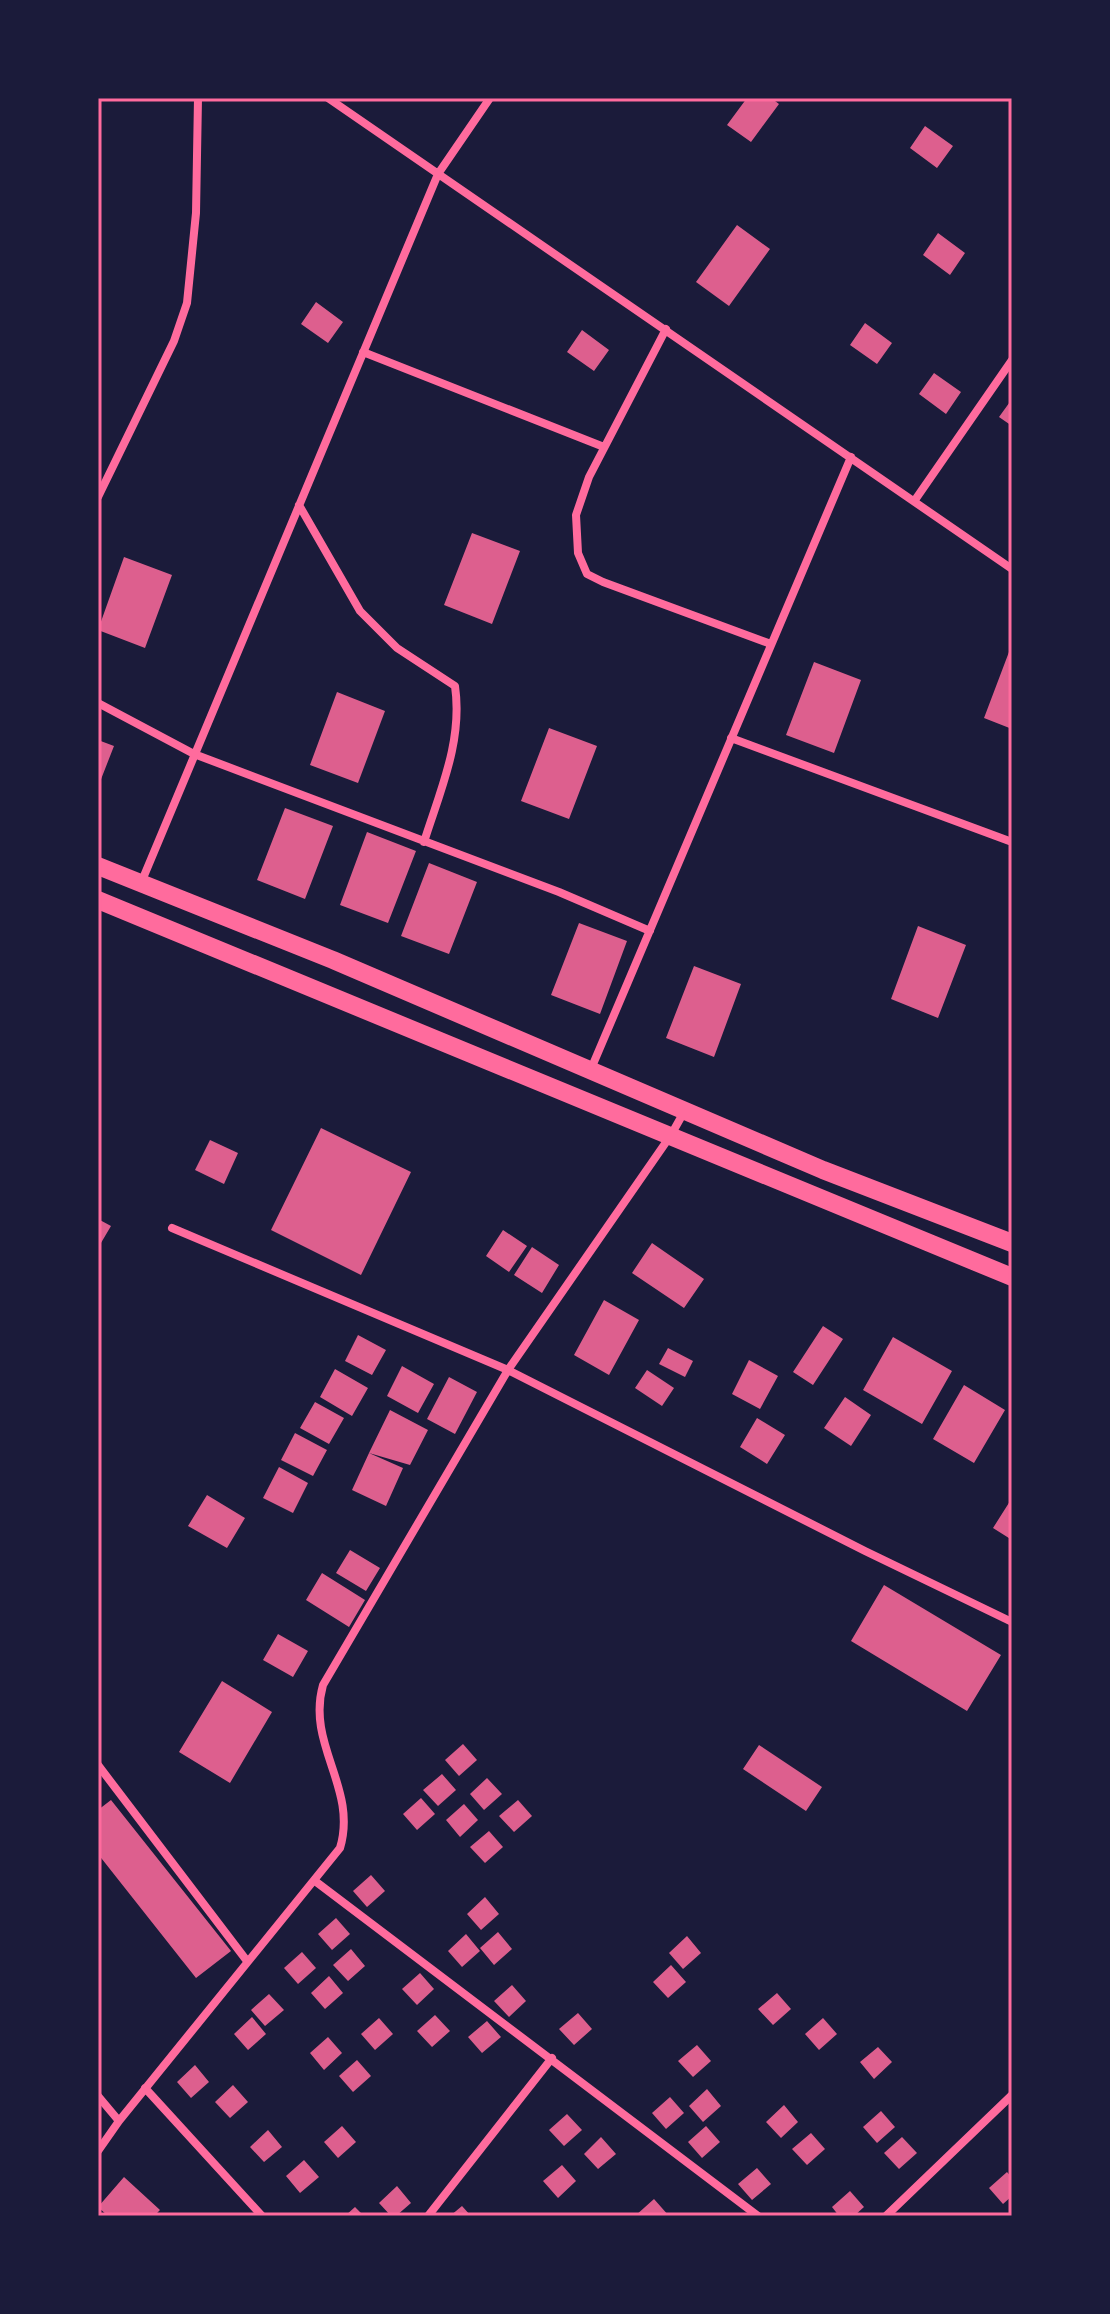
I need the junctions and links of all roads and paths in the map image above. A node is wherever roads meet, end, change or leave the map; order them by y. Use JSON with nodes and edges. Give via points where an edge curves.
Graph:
{"nodes":[{"id":1,"x":198,"y":98,"type":"edge"},
{"id":2,"x":490,"y":98,"type":"edge"},
{"id":3,"x":331,"y":99,"type":"edge"},
{"id":4,"x":438,"y":174,"type":"junction"},
{"id":5,"x":666,"y":329,"type":"junction"},
{"id":6,"x":363,"y":352,"type":"junction"},
{"id":7,"x":1012,"y":360,"type":"edge"},
{"id":8,"x":604,"y":447,"type":"junction"},
{"id":9,"x":851,"y":457,"type":"junction"},
{"id":10,"x":98,"y":497,"type":"edge"},
{"id":11,"x":915,"y":500,"type":"junction"},
{"id":12,"x":299,"y":505,"type":"junction"},
{"id":13,"x":1012,"y":569,"type":"edge"},
{"id":14,"x":771,"y":644,"type":"junction"},
{"id":15,"x":98,"y":703,"type":"edge"},
{"id":16,"x":731,"y":738,"type":"junction"},
{"id":17,"x":194,"y":754,"type":"junction"},
{"id":18,"x":424,"y":842,"type":"junction"},
{"id":19,"x":1012,"y":842,"type":"edge"},
{"id":20,"x":98,"y":866,"type":"edge"},
{"id":21,"x":141,"y":884,"type":"junction"},
{"id":22,"x":98,"y":900,"type":"edge"},
{"id":23,"x":650,"y":931,"type":"junction"},
{"id":24,"x":591,"y":1069,"type":"junction"},
{"id":25,"x":685,"y":1111,"type":"junction"},
{"id":26,"x":671,"y":1135,"type":"junction"},
{"id":27,"x":172,"y":1228,"type":"dead end"},
{"id":28,"x":1012,"y":1243,"type":"edge"},
{"id":29,"x":1012,"y":1277,"type":"edge"},
{"id":30,"x":508,"y":1370,"type":"junction"},
{"id":31,"x":1012,"y":1622,"type":"edge"},
{"id":32,"x":98,"y":1765,"type":"edge"},
{"id":33,"x":315,"y":1881,"type":"junction"},
{"id":34,"x":247,"y":1961,"type":"junction"},
{"id":35,"x":552,"y":2058,"type":"junction"},
{"id":36,"x":145,"y":2088,"type":"junction"},
{"id":37,"x":1012,"y":2095,"type":"edge"},
{"id":38,"x":98,"y":2096,"type":"edge"},
{"id":39,"x":119,"y":2121,"type":"junction"},
{"id":40,"x":98,"y":2151,"type":"edge"},
{"id":41,"x":262,"y":2216,"type":"edge"},
{"id":42,"x":428,"y":2216,"type":"edge"},
{"id":43,"x":758,"y":2216,"type":"edge"},
{"id":44,"x":886,"y":2216,"type":"edge"}],
"edges":[{"from":1,"to":10,"type":"street","via":[[196,213],[187,303],[174,341]]},
{"from":2,"to":4,"type":"street"},
{"from":3,"to":4,"type":"street"},
{"from":4,"to":5,"type":"street"},
{"from":4,"to":6,"type":"street"},
{"from":5,"to":8,"type":"street"},
{"from":5,"to":9,"type":"street"},
{"from":6,"to":8,"type":"street"},
{"from":6,"to":12,"type":"street"},
{"from":7,"to":11,"type":"street"},
{"from":8,"to":14,"type":"street","via":[[576,515],[578,553],[587,574]]},
{"from":9,"to":11,"type":"street"},
{"from":9,"to":14,"type":"street"},
{"from":11,"to":13,"type":"street"},
{"from":12,"to":17,"type":"street"},
{"from":12,"to":18,"type":"street","via":[[360,611],[397,648],[455,686],[453,749]]},
{"from":14,"to":16,"type":"street"},
{"from":15,"to":17,"type":"street"},
{"from":16,"to":19,"type":"street"},
{"from":16,"to":23,"type":"street"},
{"from":17,"to":18,"type":"street"},
{"from":17,"to":21,"type":"street"},
{"from":18,"to":23,"type":"street"},
{"from":20,"to":21,"type":"main road"},
{"from":21,"to":24,"type":"main road"},
{"from":22,"to":26,"type":"main road"},
{"from":23,"to":24,"type":"street"},
{"from":24,"to":25,"type":"main road"},
{"from":25,"to":26,"type":"street"},
{"from":25,"to":28,"type":"main road"},
{"from":26,"to":29,"type":"main road"},
{"from":26,"to":30,"type":"street"},
{"from":27,"to":30,"type":"street"},
{"from":30,"to":31,"type":"street"},
{"from":30,"to":33,"type":"street","via":[[323,1685],[317,1705],[319,1729],[344,1805],[345,1832],[340,1848]]},
{"from":32,"to":34,"type":"street"},
{"from":33,"to":34,"type":"street"},
{"from":33,"to":35,"type":"street"},
{"from":34,"to":36,"type":"street"},
{"from":35,"to":42,"type":"street"},
{"from":35,"to":43,"type":"street"},
{"from":36,"to":39,"type":"street"},
{"from":36,"to":41,"type":"street"},
{"from":37,"to":44,"type":"street"},
{"from":38,"to":39,"type":"street"},
{"from":39,"to":40,"type":"street"}]}
